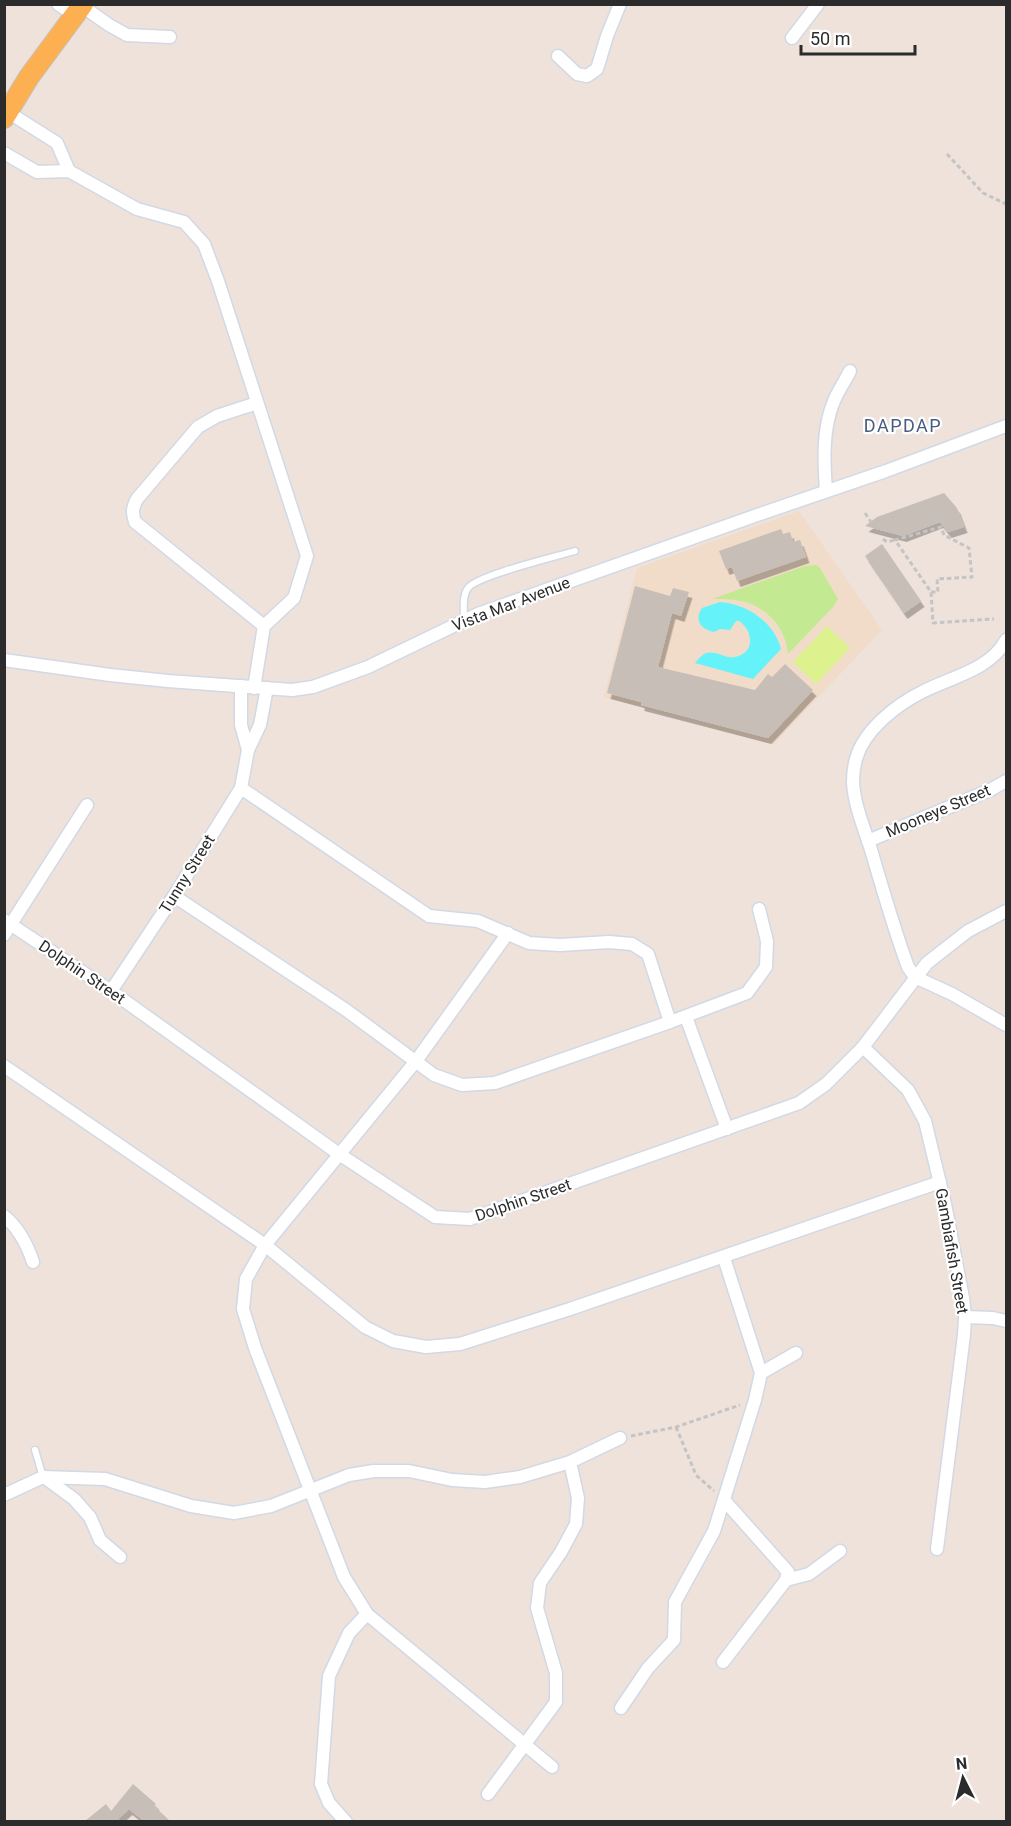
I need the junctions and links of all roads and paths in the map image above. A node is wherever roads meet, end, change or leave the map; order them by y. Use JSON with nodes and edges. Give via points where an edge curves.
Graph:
{"nodes":[{"id":1,"x":620,"y":4,"type":"edge"},
{"id":2,"x":818,"y":4,"type":"edge"},
{"id":3,"x":75,"y":7,"type":"edge"},
{"id":4,"x":170,"y":38,"type":"dead end"},
{"id":5,"x":792,"y":38,"type":"dead end"},
{"id":6,"x":558,"y":56,"type":"dead end"},
{"id":7,"x":6,"y":115,"type":"edge"},
{"id":8,"x":4,"y":153,"type":"edge"},
{"id":9,"x":947,"y":154,"type":"dead end"},
{"id":10,"x":69,"y":171,"type":"junction"},
{"id":11,"x":1006,"y":204,"type":"edge"},
{"id":12,"x":850,"y":371,"type":"dead end"},
{"id":13,"x":257,"y":403,"type":"junction"},
{"id":14,"x":1006,"y":426,"type":"edge"},
{"id":15,"x":826,"y":491,"type":"junction"},
{"id":16,"x":865,"y":513,"type":"dead end"},
{"id":17,"x":871,"y":522,"type":"dead end"},
{"id":18,"x":883,"y":539,"type":"dead end"},
{"id":19,"x":895,"y":540,"type":"junction"},
{"id":20,"x":575,"y":551,"type":"dead end"},
{"id":21,"x":931,"y":592,"type":"junction"},
{"id":22,"x":994,"y":619,"type":"dead end"},
{"id":23,"x":464,"y":621,"type":"junction"},
{"id":24,"x":264,"y":626,"type":"junction"},
{"id":25,"x":1006,"y":640,"type":"edge"},
{"id":26,"x":4,"y":660,"type":"edge"},
{"id":27,"x":241,"y":686,"type":"junction"},
{"id":28,"x":261,"y":688,"type":"junction"},
{"id":29,"x":248,"y":750,"type":"junction"},
{"id":30,"x":1006,"y":781,"type":"edge"},
{"id":31,"x":241,"y":788,"type":"junction"},
{"id":32,"x":87,"y":805,"type":"dead end"},
{"id":33,"x":868,"y":841,"type":"junction"},
{"id":34,"x":174,"y":896,"type":"junction"},
{"id":35,"x":759,"y":909,"type":"dead end"},
{"id":36,"x":1006,"y":911,"type":"edge"},
{"id":37,"x":7,"y":927,"type":"edge"},
{"id":38,"x":508,"y":933,"type":"junction"},
{"id":39,"x":915,"y":977,"type":"junction"},
{"id":40,"x":111,"y":991,"type":"junction"},
{"id":41,"x":686,"y":1017,"type":"junction"},
{"id":42,"x":670,"y":1022,"type":"junction"},
{"id":43,"x":1006,"y":1025,"type":"edge"},
{"id":44,"x":863,"y":1047,"type":"junction"},
{"id":45,"x":416,"y":1061,"type":"junction"},
{"id":46,"x":4,"y":1066,"type":"edge"},
{"id":47,"x":727,"y":1129,"type":"junction"},
{"id":48,"x":339,"y":1154,"type":"junction"},
{"id":49,"x":940,"y":1182,"type":"junction"},
{"id":50,"x":4,"y":1216,"type":"edge"},
{"id":51,"x":265,"y":1245,"type":"junction"},
{"id":52,"x":724,"y":1258,"type":"junction"},
{"id":53,"x":33,"y":1262,"type":"dead end"},
{"id":54,"x":965,"y":1317,"type":"junction"},
{"id":55,"x":1006,"y":1321,"type":"edge"},
{"id":56,"x":796,"y":1353,"type":"dead end"},
{"id":57,"x":761,"y":1373,"type":"junction"},
{"id":58,"x":755,"y":1400,"type":"junction"},
{"id":59,"x":676,"y":1427,"type":"junction"},
{"id":60,"x":620,"y":1438,"type":"joint"},
{"id":61,"x":35,"y":1450,"type":"dead end"},
{"id":62,"x":570,"y":1462,"type":"junction"},
{"id":63,"x":44,"y":1477,"type":"junction"},
{"id":64,"x":310,"y":1492,"type":"junction"},
{"id":65,"x":4,"y":1495,"type":"edge"},
{"id":66,"x":724,"y":1500,"type":"junction"},
{"id":67,"x":937,"y":1549,"type":"dead end"},
{"id":68,"x":840,"y":1551,"type":"dead end"},
{"id":69,"x":120,"y":1557,"type":"dead end"},
{"id":70,"x":786,"y":1580,"type":"junction"},
{"id":71,"x":367,"y":1614,"type":"junction"},
{"id":72,"x":723,"y":1662,"type":"dead end"},
{"id":73,"x":621,"y":1708,"type":"dead end"},
{"id":74,"x":524,"y":1745,"type":"junction"},
{"id":75,"x":552,"y":1767,"type":"dead end"},
{"id":76,"x":488,"y":1794,"type":"dead end"},
{"id":77,"x":345,"y":1821,"type":"edge"}],
"edges":[{"from":1,"to":6,"type":"street","via":[[597,69],[587,76],[577,74]]},
{"from":2,"to":5,"type":"street"},
{"from":3,"to":4,"type":"street","via":[[127,34]]},
{"from":3,"to":7,"type":"main road"},
{"from":7,"to":10,"type":"street","via":[[57,143]]},
{"from":8,"to":10,"type":"street","via":[[37,172]]},
{"from":9,"to":11,"type":"path","via":[[983,193]]},
{"from":10,"to":13,"type":"street","via":[[137,209],[184,222],[204,244]]},
{"from":12,"to":15,"type":"street","via":[[827,425]]},
{"from":13,"to":24,"type":"street","via":[[306,556],[294,598]]},
{"from":13,"to":24,"type":"street","via":[[198,426],[136,500],[132,515],[135,522]]},
{"from":14,"to":15,"type":"street","name":"Vista Mar Avenue"},
{"from":15,"to":23,"type":"street","name":"Vista Mar Avenue"},
{"from":16,"to":17,"type":"path"},
{"from":18,"to":19,"type":"path"},
{"from":19,"to":21,"type":"path"},
{"from":19,"to":21,"type":"path","via":[[941,526],[945,535],[969,548],[972,576],[937,579],[938,592]]},
{"from":20,"to":23,"type":"lane","via":[[471,584],[465,594]]},
{"from":21,"to":22,"type":"path","via":[[933,623]]},
{"from":23,"to":28,"type":"street","name":"Vista Mar Avenue","via":[[387,659],[325,683],[303,689]]},
{"from":24,"to":28,"type":"street","name":"Tunny Street"},
{"from":25,"to":33,"type":"street","via":[[1001,650],[981,665],[921,692],[890,713],[867,738],[856,758],[853,781]]},
{"from":26,"to":27,"type":"street","name":"Vista Mar Avenue","via":[[110,675]]},
{"from":27,"to":28,"type":"street","name":"Vista Mar Avenue"},
{"from":27,"to":29,"type":"street","name":"Tunny Street","via":[[241,726]]},
{"from":28,"to":29,"type":"street","name":"Tunny Street","via":[[260,725]]},
{"from":29,"to":31,"type":"street","name":"Tunny Street"},
{"from":30,"to":33,"type":"street","name":"Mooneye Street"},
{"from":31,"to":34,"type":"street","name":"Tunny Street"},
{"from":31,"to":38,"type":"street","via":[[429,916],[478,921]]},
{"from":32,"to":37,"type":"street"},
{"from":33,"to":39,"type":"street","via":[[901,947]]},
{"from":34,"to":40,"type":"street","name":"Tunny Street"},
{"from":34,"to":45,"type":"street"},
{"from":35,"to":41,"type":"street","via":[[767,941],[766,967],[747,993]]},
{"from":36,"to":39,"type":"street","name":"Dolphin Street","via":[[968,931]]},
{"from":37,"to":40,"type":"street","name":"Dolphin Street"},
{"from":38,"to":42,"type":"street","via":[[529,943],[632,944],[648,954]]},
{"from":38,"to":45,"type":"street"},
{"from":39,"to":43,"type":"street"},
{"from":39,"to":44,"type":"street","name":"Dolphin Street"},
{"from":40,"to":48,"type":"street","name":"Dolphin Street"},
{"from":41,"to":42,"type":"street"},
{"from":41,"to":47,"type":"street"},
{"from":42,"to":45,"type":"street","via":[[495,1083],[462,1085],[434,1075]]},
{"from":44,"to":47,"type":"street","name":"Dolphin Street","via":[[839,1073],[806,1098]]},
{"from":44,"to":49,"type":"street","name":"Gambiafish Street","via":[[908,1090],[925,1121]]},
{"from":45,"to":48,"type":"street"},
{"from":46,"to":51,"type":"street"},
{"from":47,"to":48,"type":"street","name":"Dolphin Street","via":[[470,1219],[435,1217]]},
{"from":48,"to":51,"type":"street"},
{"from":49,"to":52,"type":"street"},
{"from":49,"to":54,"type":"street","name":"Gambiafish Street"},
{"from":50,"to":53,"type":"street","via":[[27,1245]]},
{"from":51,"to":52,"type":"street","via":[[365,1327],[393,1341],[426,1347],[460,1344]]},
{"from":51,"to":64,"type":"street","via":[[246,1279],[243,1309]]},
{"from":52,"to":57,"type":"street"},
{"from":54,"to":55,"type":"street"},
{"from":54,"to":67,"type":"street","name":"Gambiafish Street"},
{"from":56,"to":57,"type":"street"},
{"from":57,"to":58,"type":"street"},
{"from":58,"to":59,"type":"path"},
{"from":58,"to":66,"type":"street"},
{"from":59,"to":60,"type":"path"},
{"from":59,"to":66,"type":"path","via":[[696,1475]]},
{"from":60,"to":62,"type":"street"},
{"from":61,"to":63,"type":"lane"},
{"from":62,"to":64,"type":"street","via":[[520,1477],[485,1482],[409,1471],[374,1471],[349,1475]]},
{"from":62,"to":74,"type":"street","via":[[578,1498],[576,1524],[540,1583],[537,1608],[556,1673],[556,1702]]},
{"from":63,"to":64,"type":"street","via":[[105,1479],[191,1506],[234,1513],[271,1506]]},
{"from":63,"to":65,"type":"street"},
{"from":63,"to":69,"type":"street","via":[[74,1499],[90,1517],[100,1540]]},
{"from":64,"to":71,"type":"street","via":[[344,1578]]},
{"from":66,"to":70,"type":"street","via":[[789,1572]]},
{"from":66,"to":73,"type":"street","via":[[714,1531],[675,1602],[674,1640],[634,1686]]},
{"from":68,"to":70,"type":"street","via":[[809,1574]]},
{"from":70,"to":72,"type":"street"},
{"from":71,"to":74,"type":"street"},
{"from":71,"to":77,"type":"street","via":[[349,1633],[329,1676],[321,1784],[329,1803]]},
{"from":74,"to":75,"type":"street"},
{"from":74,"to":76,"type":"street"}]}
